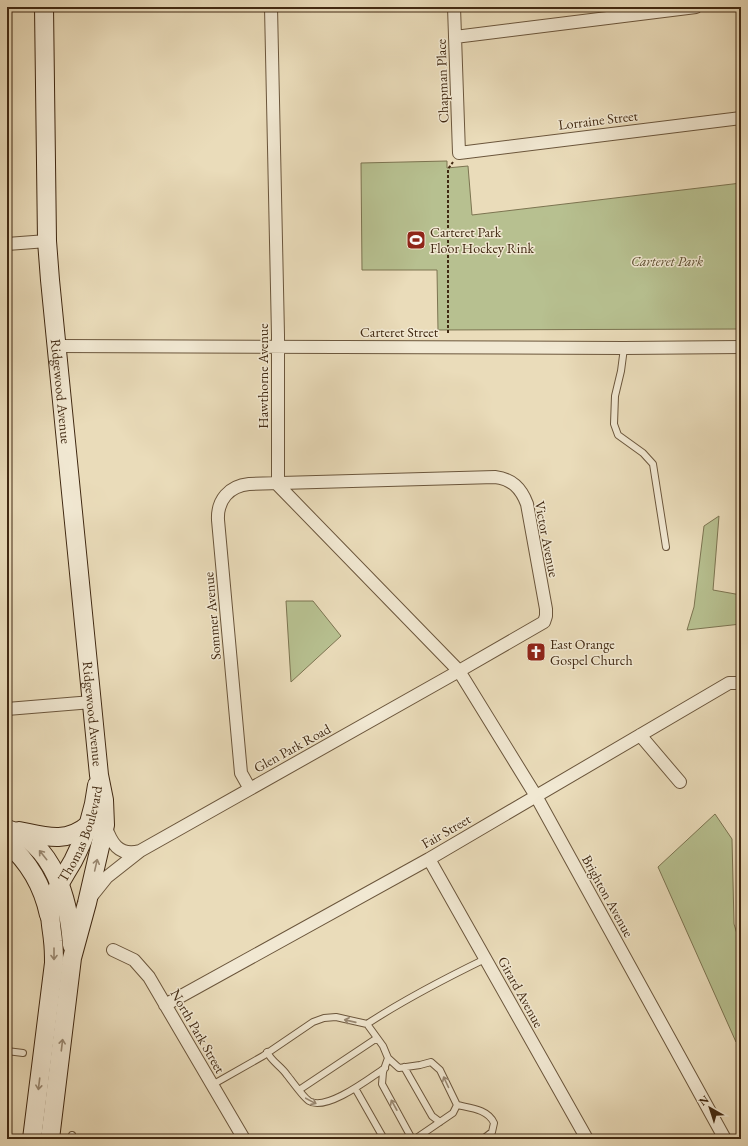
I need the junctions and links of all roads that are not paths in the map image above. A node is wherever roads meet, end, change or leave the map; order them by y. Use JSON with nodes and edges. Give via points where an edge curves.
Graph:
{"nodes":[{"id":1,"x":44,"y":7,"type":"edge"},
{"id":2,"x":271,"y":7,"type":"edge"},
{"id":3,"x":454,"y":7,"type":"edge"},
{"id":4,"x":696,"y":7,"type":"edge"},
{"id":5,"x":455,"y":37,"type":"junction"},
{"id":6,"x":741,"y":118,"type":"edge"},
{"id":7,"x":459,"y":153,"type":"joint"},
{"id":8,"x":47,"y":241,"type":"junction"},
{"id":9,"x":7,"y":244,"type":"edge"},
{"id":10,"x":57,"y":346,"type":"junction"},
{"id":11,"x":278,"y":346,"type":"junction"},
{"id":12,"x":741,"y":347,"type":"edge"},
{"id":13,"x":624,"y":348,"type":"junction"},
{"id":14,"x":278,"y":483,"type":"junction"},
{"id":15,"x":666,"y":547,"type":"dead end"},
{"id":16,"x":459,"y":671,"type":"junction"},
{"id":17,"x":741,"y":683,"type":"edge"},
{"id":18,"x":92,"y":702,"type":"junction"},
{"id":19,"x":7,"y":709,"type":"edge"},
{"id":20,"x":640,"y":735,"type":"junction"},
{"id":21,"x":99,"y":775,"type":"joint"},
{"id":22,"x":680,"y":782,"type":"dead end"},
{"id":23,"x":250,"y":789,"type":"junction"},
{"id":24,"x":536,"y":796,"type":"junction"},
{"id":25,"x":96,"y":825,"type":"junction"},
{"id":26,"x":7,"y":829,"type":"edge"},
{"id":27,"x":7,"y":843,"type":"edge"},
{"id":28,"x":140,"y":851,"type":"junction"},
{"id":29,"x":429,"y":859,"type":"junction"},
{"id":30,"x":60,"y":883,"type":"junction"},
{"id":31,"x":87,"y":903,"type":"junction"},
{"id":32,"x":49,"y":916,"type":"junction"},
{"id":33,"x":113,"y":950,"type":"dead end"},
{"id":34,"x":72,"y":958,"type":"junction"},
{"id":35,"x":486,"y":959,"type":"junction"},
{"id":36,"x":165,"y":1005,"type":"junction"},
{"id":37,"x":367,"y":1024,"type":"junction"},
{"id":38,"x":377,"y":1038,"type":"junction"},
{"id":39,"x":7,"y":1051,"type":"edge"},
{"id":40,"x":267,"y":1052,"type":"junction"},
{"id":41,"x":23,"y":1053,"type":"dead end"},
{"id":42,"x":388,"y":1058,"type":"junction"},
{"id":43,"x":404,"y":1067,"type":"junction"},
{"id":44,"x":385,"y":1068,"type":"junction"},
{"id":45,"x":212,"y":1085,"type":"junction"},
{"id":46,"x":355,"y":1088,"type":"junction"},
{"id":47,"x":299,"y":1090,"type":"junction"},
{"id":48,"x":457,"y":1105,"type":"junction"},
{"id":49,"x":440,"y":1122,"type":"junction"},
{"id":50,"x":32,"y":1139,"type":"edge"},
{"id":51,"x":50,"y":1139,"type":"edge"},
{"id":52,"x":244,"y":1139,"type":"edge"},
{"id":53,"x":384,"y":1139,"type":"edge"},
{"id":54,"x":414,"y":1139,"type":"edge"},
{"id":55,"x":483,"y":1139,"type":"edge"},
{"id":56,"x":587,"y":1139,"type":"edge"},
{"id":57,"x":725,"y":1139,"type":"edge"}],
"edges":[{"from":1,"to":8,"type":"street","name":"Ridgewood Avenue"},
{"from":2,"to":11,"type":"street","name":"Hawthorne Avenue"},
{"from":3,"to":5,"type":"street","name":"Chapman Place"},
{"from":4,"to":5,"type":"street"},
{"from":5,"to":7,"type":"street","name":"Chapman Place"},
{"from":6,"to":7,"type":"street","name":"Lorraine Street"},
{"from":8,"to":9,"type":"street"},
{"from":8,"to":10,"type":"street","name":"Ridgewood Avenue"},
{"from":10,"to":11,"type":"street","name":"Carteret Street"},
{"from":10,"to":18,"type":"street","name":"Ridgewood Avenue"},
{"from":11,"to":13,"type":"street","name":"Carteret Street"},
{"from":11,"to":14,"type":"street","name":"Hawthorne Avenue"},
{"from":12,"to":13,"type":"street","name":"Carteret Street"},
{"from":13,"to":15,"type":"lane","via":[[615,396],[614,424],[618,435],[643,453],[653,464]]},
{"from":14,"to":16,"type":"street","via":[[278,486]]},
{"from":14,"to":16,"type":"street","name":"Victor Avenue","via":[[495,477],[509,480],[517,487],[526,504],[546,616],[544,622]]},
{"from":14,"to":23,"type":"street","name":"Sommer Avenue","via":[[236,486],[223,497],[218,513],[242,773]]},
{"from":16,"to":23,"type":"street","name":"Glen Park Road"},
{"from":16,"to":24,"type":"street","name":"Brighton Avenue"},
{"from":17,"to":20,"type":"street","name":"Fair Street","via":[[729,683]]},
{"from":18,"to":19,"type":"street"},
{"from":18,"to":21,"type":"street","name":"Ridgewood Avenue"},
{"from":20,"to":22,"type":"street"},
{"from":20,"to":24,"type":"street","name":"Fair Street"},
{"from":21,"to":25,"type":"street","name":"Thomas Boulevard","via":[[95,800]]},
{"from":23,"to":28,"type":"street","name":"Glen Park Road"},
{"from":24,"to":29,"type":"street","name":"Fair Street"},
{"from":24,"to":57,"type":"street","name":"Brighton Avenue"},
{"from":25,"to":26,"type":"street","via":[[60,837]]},
{"from":25,"to":28,"type":"street","via":[[118,849],[130,853]]},
{"from":25,"to":30,"type":"street","name":"Thomas Boulevard"},
{"from":31,"to":25,"type":"street","name":"Thomas Boulevard","one_way":true},
{"from":30,"to":26,"type":"street","one_way":true,"via":[[39,850],[20,834]]},
{"from":27,"to":32,"type":"street","via":[[20,856],[35,878],[44,896]]},
{"from":28,"to":31,"type":"street","name":"Glen Park Road","via":[[107,877]]},
{"from":29,"to":35,"type":"street","name":"Girard Avenue"},
{"from":29,"to":36,"type":"street","name":"Fair Street"},
{"from":30,"to":32,"type":"street","name":"Thomas Boulevard"},
{"from":30,"to":34,"type":"street","via":[[70,921]]},
{"from":31,"to":34,"type":"street","name":"Thomas Boulevard"},
{"from":32,"to":50,"type":"street","name":"Thomas Boulevard","one_way":true,"via":[[54,943],[54,963]]},
{"from":33,"to":36,"type":"street","name":"North Park Street","via":[[134,960],[143,969]]},
{"from":51,"to":34,"type":"street","name":"Thomas Boulevard","one_way":true},
{"from":35,"to":37,"type":"lane","via":[[436,983]]},
{"from":35,"to":56,"type":"street","name":"Girard Avenue"},
{"from":36,"to":45,"type":"street","name":"North Park Street"},
{"from":37,"to":38,"type":"lane"},
{"from":37,"to":40,"type":"lane","one_way":true,"via":[[336,1017],[324,1018],[312,1022]]},
{"from":38,"to":42,"type":"lane","via":[[384,1046]]},
{"from":38,"to":47,"type":"lane"},
{"from":39,"to":41,"type":"lane"},
{"from":40,"to":45,"type":"lane"},
{"from":40,"to":47,"type":"lane","via":[[270,1059],[285,1071]]},
{"from":42,"to":43,"type":"lane","via":[[399,1068]]},
{"from":42,"to":44,"type":"lane"},
{"from":48,"to":43,"type":"lane","one_way":true,"via":[[440,1070],[431,1062]]},
{"from":43,"to":49,"type":"lane","via":[[432,1116]]},
{"from":44,"to":46,"type":"lane"},
{"from":54,"to":44,"type":"lane","one_way":true,"via":[[382,1084]]},
{"from":45,"to":52,"type":"street","name":"North Park Street"},
{"from":47,"to":46,"type":"lane","one_way":true,"via":[[308,1101],[318,1104],[344,1095]]},
{"from":46,"to":53,"type":"lane"},
{"from":48,"to":49,"type":"lane","via":[[452,1113]]},
{"from":48,"to":55,"type":"lane","via":[[478,1110],[492,1118],[492,1132]]},
{"from":49,"to":54,"type":"lane"}]}
